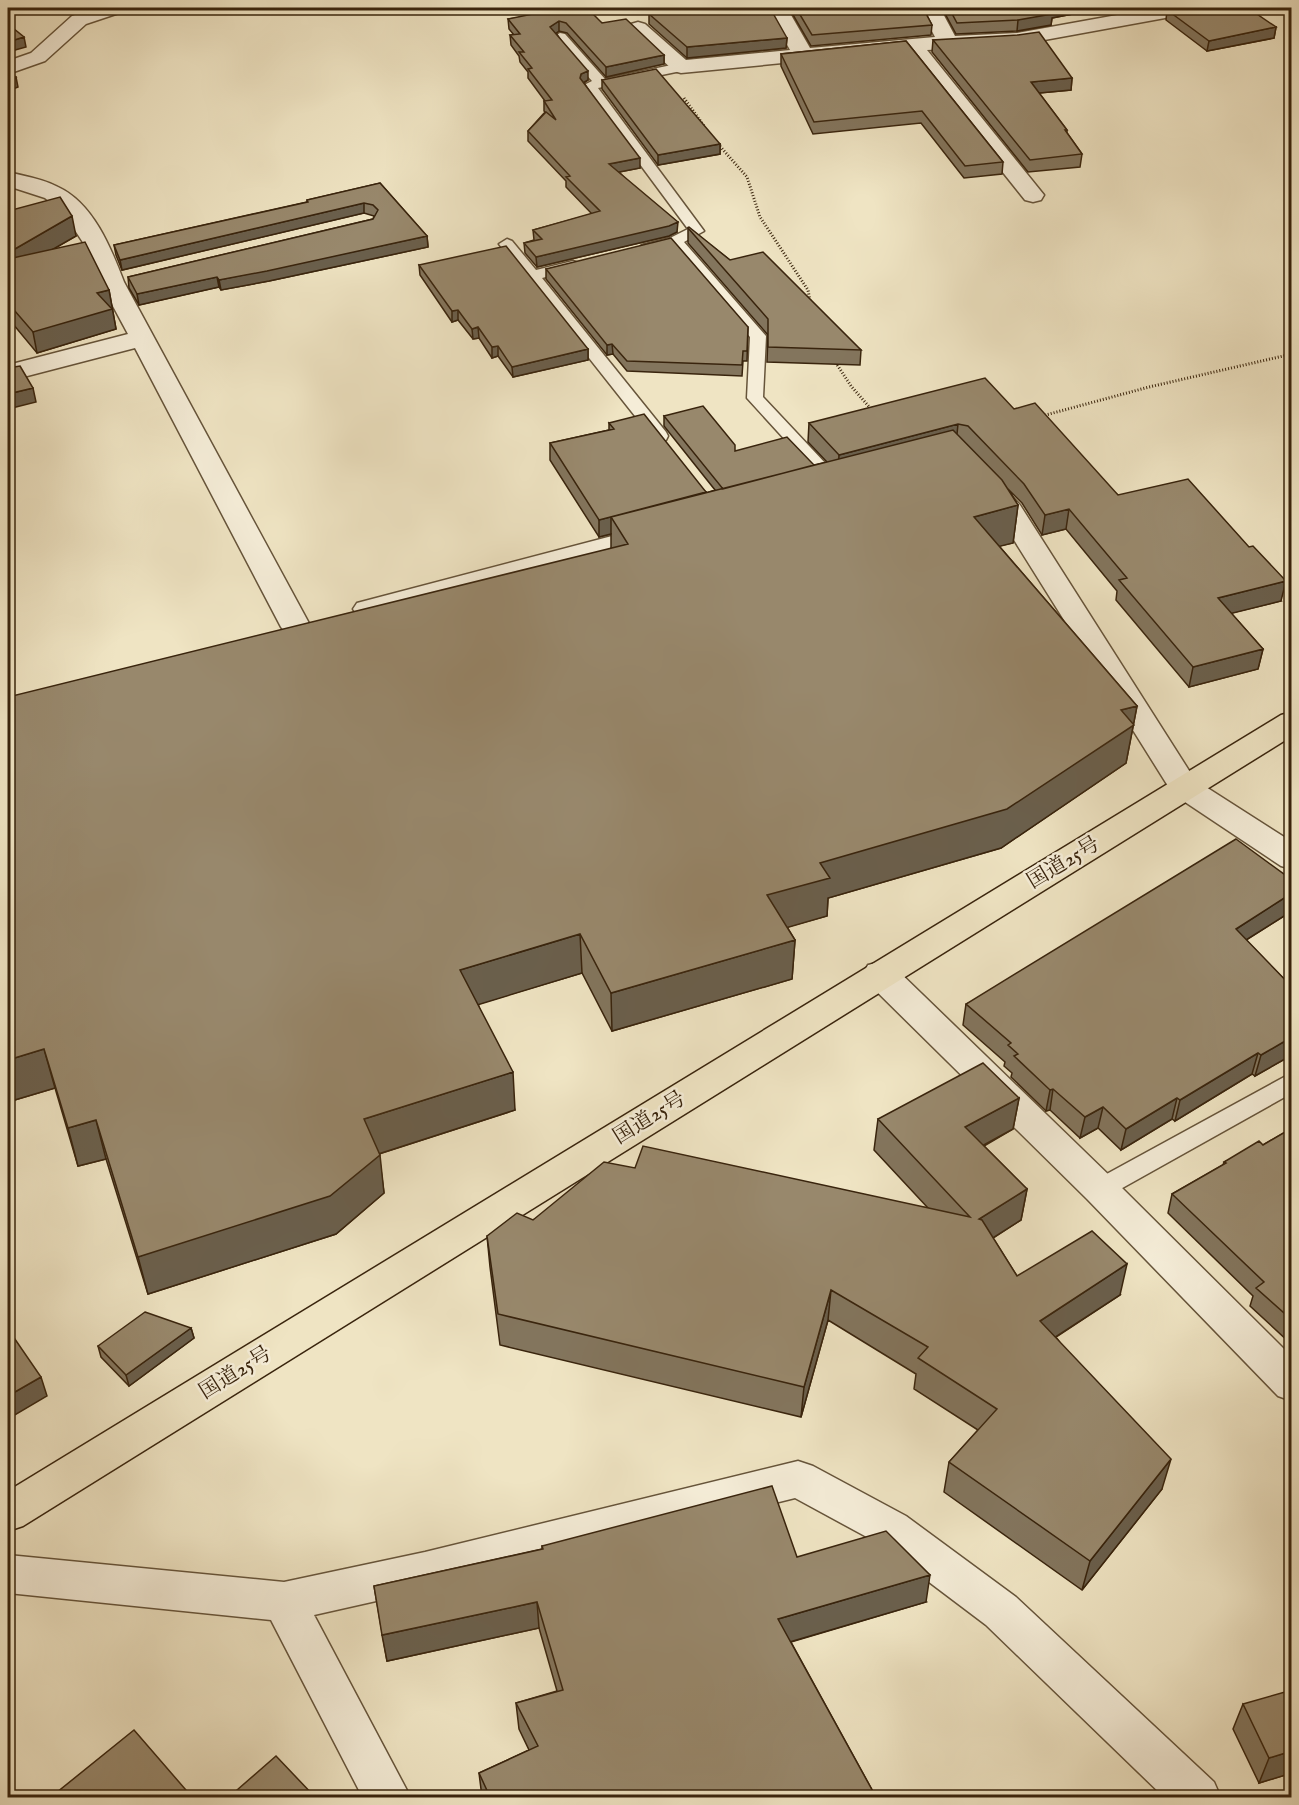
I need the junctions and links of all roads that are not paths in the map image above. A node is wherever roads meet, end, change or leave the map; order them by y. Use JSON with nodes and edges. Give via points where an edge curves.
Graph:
{"nodes":[{"id":1,"x":115,"y":8,"type":"edge"},
{"id":2,"x":777,"y":8,"type":"edge"},
{"id":3,"x":930,"y":8,"type":"edge"},
{"id":4,"x":1187,"y":8,"type":"edge"},
{"id":5,"x":638,"y":28,"type":"edge"},
{"id":6,"x":560,"y":37,"type":"edge"},
{"id":7,"x":948,"y":43,"type":"junction"},
{"id":8,"x":912,"y":45,"type":"junction"},
{"id":9,"x":804,"y":55,"type":"junction"},
{"id":10,"x":681,"y":67,"type":"junction"},
{"id":11,"x":8,"y":68,"type":"edge"},
{"id":12,"x":602,"y":84,"type":"junction"},
{"id":13,"x":8,"y":179,"type":"edge"},
{"id":14,"x":1033,"y":195,"type":"dead end"},
{"id":15,"x":675,"y":241,"type":"junction"},
{"id":16,"x":507,"y":244,"type":"edge"},
{"id":17,"x":631,"y":252,"type":"edge"},
{"id":18,"x":587,"y":263,"type":"edge"},
{"id":19,"x":532,"y":276,"type":"junction"},
{"id":20,"x":143,"y":338,"type":"junction"},
{"id":21,"x":8,"y":373,"type":"edge"},
{"id":22,"x":672,"y":451,"type":"edge"},
{"id":23,"x":971,"y":470,"type":"edge"},
{"id":24,"x":835,"y":486,"type":"edge"},
{"id":25,"x":677,"y":527,"type":"edge"},
{"id":26,"x":1292,"y":722,"type":"edge"},
{"id":27,"x":1184,"y":787,"type":"junction"},
{"id":28,"x":1292,"y":858,"type":"edge"},
{"id":29,"x":880,"y":974,"type":"junction"},
{"id":30,"x":1287,"y":1085,"type":"dead end"},
{"id":31,"x":1100,"y":1189,"type":"junction"},
{"id":32,"x":1289,"y":1378,"type":"edge"},
{"id":33,"x":8,"y":1513,"type":"edge"},
{"id":34,"x":8,"y":1574,"type":"edge"},
{"id":35,"x":285,"y":1602,"type":"junction"},
{"id":36,"x":388,"y":1797,"type":"edge"},
{"id":37,"x":1198,"y":1797,"type":"edge"}],
"edges":[{"from":1,"to":11,"type":"street","via":[[79,20],[38,57]]},
{"from":2,"to":9,"type":"street"},
{"from":3,"to":7,"type":"street"},
{"from":4,"to":7,"type":"street","via":[[1017,39]]},
{"from":5,"to":10,"type":"street"},
{"from":6,"to":12,"type":"lane"},
{"from":7,"to":8,"type":"street"},
{"from":8,"to":9,"type":"street"},
{"from":8,"to":14,"type":"street"},
{"from":9,"to":10,"type":"street"},
{"from":10,"to":12,"type":"lane"},
{"from":12,"to":15,"type":"lane","via":[[589,86],[697,231]]},
{"from":13,"to":20,"type":"street","via":[[52,193],[77,213],[102,255],[124,279]]},
{"from":15,"to":17,"type":"lane"},
{"from":15,"to":24,"type":"lane","via":[[758,336],[755,398]]},
{"from":16,"to":19,"type":"lane"},
{"from":18,"to":19,"type":"lane"},
{"from":19,"to":22,"type":"lane"},
{"from":20,"to":21,"type":"street"},
{"from":20,"to":25,"type":"street","via":[[308,624]]},
{"from":23,"to":27,"type":"street","via":[[1010,511]]},
{"from":26,"to":27,"type":"highway","name":"国道25号"},
{"from":27,"to":28,"type":"street"},
{"from":27,"to":29,"type":"highway","name":"国道25号"},
{"from":29,"to":31,"type":"street"},
{"from":29,"to":33,"type":"highway","name":"国道25号"},
{"from":30,"to":31,"type":"lane"},
{"from":31,"to":32,"type":"street"},
{"from":34,"to":35,"type":"street"},
{"from":35,"to":36,"type":"street"},
{"from":35,"to":37,"type":"street","via":[[798,1479],[891,1528],[1001,1611]]}]}
